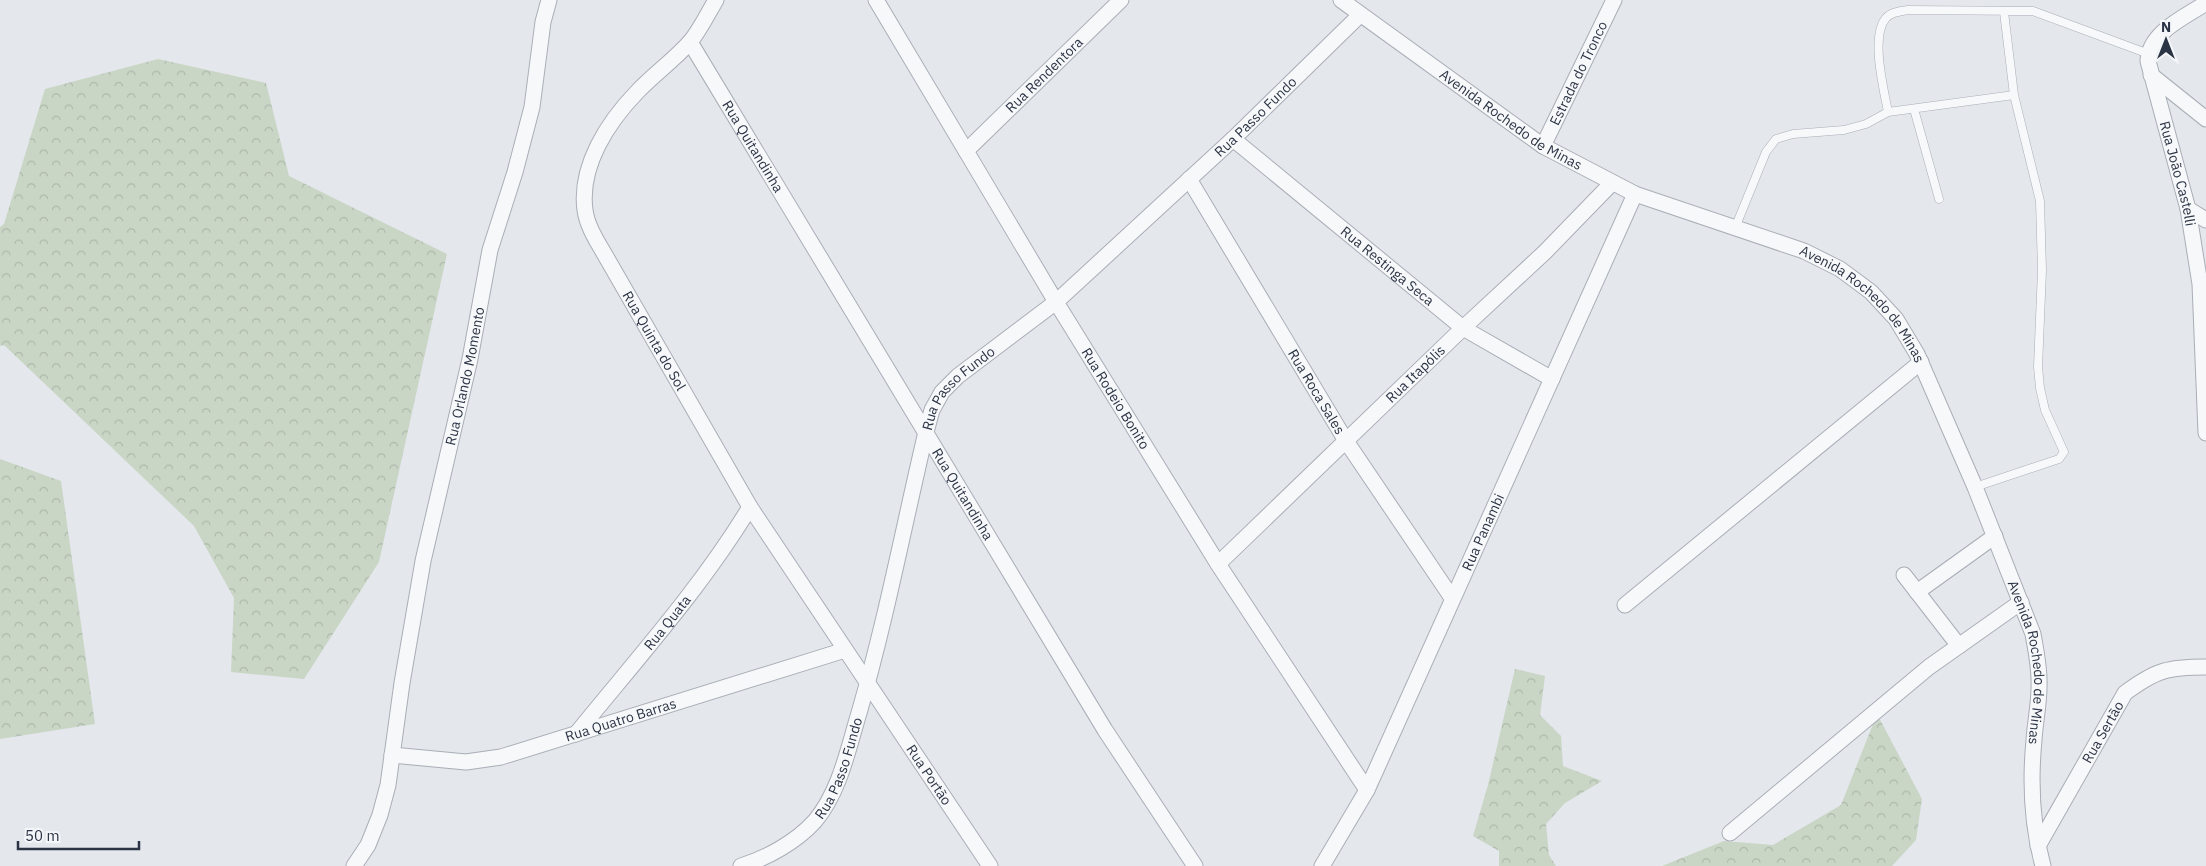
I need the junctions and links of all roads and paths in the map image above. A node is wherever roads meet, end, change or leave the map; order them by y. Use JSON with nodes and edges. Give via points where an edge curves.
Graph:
{"nodes":[{"id":1,"x":549,"y":0,"type":"edge"},
{"id":2,"x":716,"y":0,"type":"edge"},
{"id":3,"x":876,"y":0,"type":"edge"},
{"id":4,"x":1121,"y":0,"type":"edge"},
{"id":5,"x":1341,"y":0,"type":"edge"},
{"id":6,"x":1614,"y":0,"type":"edge"},
{"id":7,"x":2206,"y":3,"type":"edge"},
{"id":8,"x":2004,"y":12,"type":"junction"},
{"id":9,"x":1360,"y":15,"type":"junction"},
{"id":10,"x":690,"y":42,"type":"junction"},
{"id":11,"x":2149,"y":54,"type":"junction"},
{"id":12,"x":2151,"y":75,"type":"junction"},
{"id":13,"x":2014,"y":95,"type":"junction"},
{"id":14,"x":1914,"y":109,"type":"junction"},
{"id":15,"x":1888,"y":112,"type":"junction"},
{"id":16,"x":2206,"y":119,"type":"edge"},
{"id":17,"x":1233,"y":139,"type":"junction"},
{"id":18,"x":1543,"y":146,"type":"junction"},
{"id":19,"x":966,"y":151,"type":"junction"},
{"id":20,"x":1190,"y":178,"type":"junction"},
{"id":21,"x":1612,"y":183,"type":"junction"},
{"id":22,"x":1635,"y":194,"type":"junction"},
{"id":23,"x":1939,"y":199,"type":"dead end"},
{"id":24,"x":2188,"y":209,"type":"junction"},
{"id":25,"x":2206,"y":220,"type":"edge"},
{"id":26,"x":1735,"y":228,"type":"junction"},
{"id":27,"x":1056,"y":302,"type":"junction"},
{"id":28,"x":1462,"y":328,"type":"junction"},
{"id":29,"x":1921,"y":362,"type":"junction"},
{"id":30,"x":1552,"y":379,"type":"junction"},
{"id":31,"x":926,"y":432,"type":"junction"},
{"id":32,"x":2206,"y":433,"type":"edge"},
{"id":33,"x":1346,"y":441,"type":"junction"},
{"id":34,"x":1975,"y":486,"type":"junction"},
{"id":35,"x":750,"y":507,"type":"junction"},
{"id":36,"x":1994,"y":536,"type":"junction"},
{"id":37,"x":1218,"y":564,"type":"junction"},
{"id":38,"x":1904,"y":575,"type":"dead end"},
{"id":39,"x":1917,"y":592,"type":"junction"},
{"id":40,"x":1452,"y":598,"type":"junction"},
{"id":41,"x":2021,"y":602,"type":"junction"},
{"id":42,"x":1624,"y":605,"type":"dead end"},
{"id":43,"x":1959,"y":646,"type":"junction"},
{"id":44,"x":846,"y":650,"type":"junction"},
{"id":45,"x":2206,"y":667,"type":"edge"},
{"id":46,"x":867,"y":683,"type":"junction"},
{"id":47,"x":576,"y":734,"type":"junction"},
{"id":48,"x":392,"y":755,"type":"junction"},
{"id":49,"x":1367,"y":790,"type":"junction"},
{"id":50,"x":1730,"y":833,"type":"dead end"},
{"id":51,"x":2038,"y":846,"type":"junction"},
{"id":52,"x":760,"y":863,"type":"edge"},
{"id":53,"x":354,"y":866,"type":"edge"},
{"id":54,"x":741,"y":866,"type":"edge"},
{"id":55,"x":990,"y":866,"type":"edge"},
{"id":56,"x":1195,"y":866,"type":"edge"},
{"id":57,"x":1322,"y":866,"type":"edge"},
{"id":58,"x":2043,"y":866,"type":"edge"}],
"edges":[{"from":1,"to":48,"type":"street","name":"Rua Orlando Momento","via":[[532,107],[490,250],[470,359],[423,561]]},
{"from":2,"to":10,"type":"street","name":"Rua Quinta do Sol"},
{"from":3,"to":19,"type":"street","name":"Rua Rodeio Bonito"},
{"from":4,"to":19,"type":"street","name":"Rua Rendentora"},
{"from":5,"to":9,"type":"street","name":"Avenida Rochedo de Minas"},
{"from":6,"to":18,"type":"street","name":"Estrada do Tronco"},
{"from":7,"to":11,"type":"street","via":[[2154,40]]},
{"from":8,"to":11,"type":"lane","via":[[2033,11]]},
{"from":8,"to":13,"type":"lane"},
{"from":8,"to":15,"type":"lane","via":[[1908,10],[1886,18],[1879,34]]},
{"from":9,"to":17,"type":"street","name":"Rua Passo Fundo"},
{"from":9,"to":18,"type":"street","name":"Avenida Rochedo de Minas"},
{"from":10,"to":31,"type":"street","name":"Rua Quitandinha"},
{"from":10,"to":35,"type":"street","name":"Rua Quinta do Sol","via":[[636,93],[608,128],[591,160],[584,188],[585,212],[592,232]]},
{"from":11,"to":12,"type":"street","name":"Rua João Castelli"},
{"from":12,"to":16,"type":"street"},
{"from":12,"to":24,"type":"street","name":"Rua João Castelli"},
{"from":13,"to":14,"type":"lane"},
{"from":13,"to":34,"type":"lane","via":[[2040,201],[2040,388],[2045,410],[2064,452],[2059,459]]},
{"from":14,"to":15,"type":"lane"},
{"from":14,"to":23,"type":"lane"},
{"from":15,"to":26,"type":"lane","via":[[1866,124],[1844,130],[1793,134],[1776,139],[1766,152]]},
{"from":17,"to":20,"type":"street","name":"Rua Passo Fundo"},
{"from":17,"to":28,"type":"street","name":"Rua Restinga Seca"},
{"from":18,"to":21,"type":"street","name":"Avenida Rochedo de Minas"},
{"from":19,"to":27,"type":"street","name":"Rua Rodeio Bonito"},
{"from":20,"to":27,"type":"street","name":"Rua Passo Fundo"},
{"from":20,"to":33,"type":"street","name":"Rua Roca Sales"},
{"from":21,"to":22,"type":"street","name":"Avenida Rochedo de Minas"},
{"from":21,"to":28,"type":"street","name":"Rua Itapólis","via":[[1545,252]]},
{"from":22,"to":26,"type":"street","name":"Avenida Rochedo de Minas"},
{"from":22,"to":30,"type":"street","name":"Rua Panambi"},
{"from":24,"to":25,"type":"street"},
{"from":24,"to":32,"type":"street","name":"Rua João Castelli","via":[[2200,284]]},
{"from":26,"to":29,"type":"street","name":"Avenida Rochedo de Minas","via":[[1804,251],[1840,269],[1871,292],[1896,319]]},
{"from":27,"to":31,"type":"street","name":"Rua Passo Fundo","via":[[958,376],[942,392],[932,410]]},
{"from":27,"to":37,"type":"street","name":"Rua Rodeio Bonito"},
{"from":28,"to":30,"type":"street","name":"Rua Restinga Seca"},
{"from":28,"to":33,"type":"street","name":"Rua Itapólis"},
{"from":29,"to":34,"type":"street","name":"Avenida Rochedo de Minas"},
{"from":29,"to":42,"type":"street"},
{"from":30,"to":40,"type":"street","name":"Rua Panambi"},
{"from":31,"to":46,"type":"street","name":"Rua Passo Fundo"},
{"from":31,"to":56,"type":"street","name":"Rua Quitandinha","via":[[1105,730]]},
{"from":33,"to":37,"type":"street","name":"Rua Itapólis"},
{"from":33,"to":40,"type":"street","name":"Rua Roca Sales"},
{"from":34,"to":36,"type":"street","name":"Avenida Rochedo de Minas"},
{"from":35,"to":44,"type":"street","name":"Rua Quinta do Sol"},
{"from":35,"to":47,"type":"street","name":"Rua Quata","via":[[730,540],[669,620]]},
{"from":36,"to":39,"type":"street"},
{"from":36,"to":41,"type":"street","name":"Avenida Rochedo de Minas"},
{"from":37,"to":49,"type":"street","name":"Rua Rodeio Bonito"},
{"from":38,"to":39,"type":"street"},
{"from":39,"to":43,"type":"street"},
{"from":40,"to":49,"type":"street","name":"Rua Panambi"},
{"from":41,"to":43,"type":"street"},
{"from":41,"to":51,"type":"street","name":"Avenida Rochedo de Minas","via":[[2038,659],[2032,797]]},
{"from":43,"to":50,"type":"street"},
{"from":44,"to":46,"type":"street","name":"Rua Quinta do Sol"},
{"from":44,"to":47,"type":"street","name":"Rua Quatro Barras"},
{"from":45,"to":51,"type":"street","name":"Rua Sertão","via":[[2174,667],[2145,678],[2125,693]]},
{"from":46,"to":52,"type":"street","name":"Rua Passo Fundo","via":[[833,792],[815,820]]},
{"from":46,"to":55,"type":"street","name":"Rua Portão"},
{"from":47,"to":48,"type":"street","name":"Rua Quatro Barras","via":[[501,757],[466,762]]},
{"from":48,"to":53,"type":"street","name":"Rua Orlando Momento","via":[[380,815],[368,845]]},
{"from":49,"to":57,"type":"street","name":"Rua Panambi"},
{"from":51,"to":58,"type":"street","name":"Avenida Rochedo de Minas"},
{"from":52,"to":54,"type":"street","name":"Rua Passo Fundo"}]}
